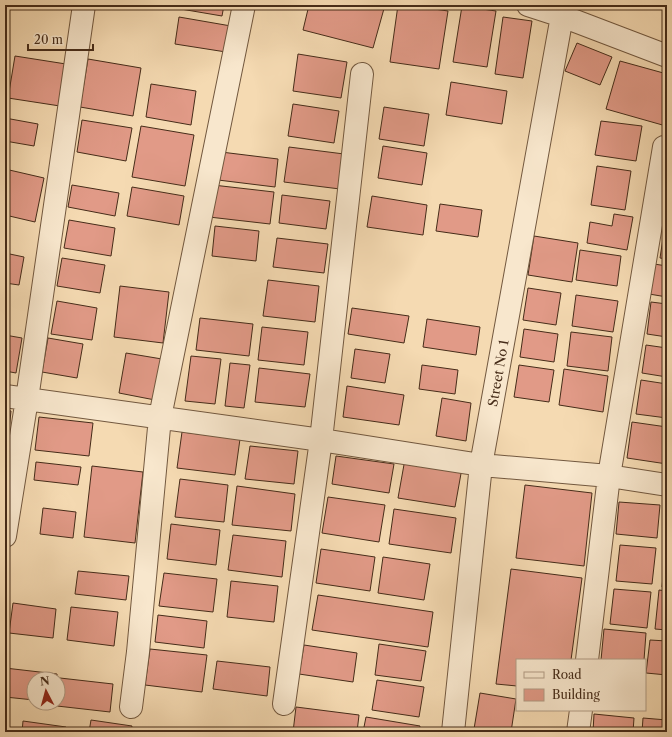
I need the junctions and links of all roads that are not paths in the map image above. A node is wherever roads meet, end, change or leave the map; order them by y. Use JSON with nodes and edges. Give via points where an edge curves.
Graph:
{"nodes":[{"id":1,"x":84,"y":5,"type":"edge"},
{"id":2,"x":244,"y":5,"type":"edge"},
{"id":3,"x":528,"y":5,"type":"edge"},
{"id":4,"x":562,"y":16,"type":"junction"},
{"id":5,"x":667,"y":56,"type":"edge"},
{"id":6,"x":362,"y":74,"type":"dead end"},
{"id":7,"x":664,"y":146,"type":"dead end"},
{"id":8,"x":5,"y":396,"type":"edge"},
{"id":9,"x":27,"y":399,"type":"junction"},
{"id":10,"x":160,"y":417,"type":"junction"},
{"id":11,"x":321,"y":440,"type":"junction"},
{"id":12,"x":481,"y":465,"type":"junction"},
{"id":13,"x":609,"y":476,"type":"junction"},
{"id":14,"x":667,"y":485,"type":"edge"},
{"id":15,"x":5,"y":536,"type":"edge"},
{"id":16,"x":587,"y":659,"type":"edge"},
{"id":17,"x":284,"y":704,"type":"dead end"},
{"id":18,"x":131,"y":707,"type":"dead end"},
{"id":19,"x":581,"y":711,"type":"edge"},
{"id":20,"x":453,"y":732,"type":"edge"},
{"id":21,"x":578,"y":732,"type":"edge"}],
"edges":[{"from":1,"to":9,"type":"street"},
{"from":2,"to":10,"type":"street"},
{"from":3,"to":4,"type":"street"},
{"from":4,"to":5,"type":"street"},
{"from":4,"to":12,"type":"street","name":"Street No 1"},
{"from":6,"to":11,"type":"street"},
{"from":7,"to":13,"type":"street"},
{"from":8,"to":9,"type":"street"},
{"from":9,"to":10,"type":"street"},
{"from":9,"to":15,"type":"street"},
{"from":10,"to":11,"type":"street"},
{"from":10,"to":18,"type":"street"},
{"from":11,"to":12,"type":"street"},
{"from":11,"to":17,"type":"street"},
{"from":12,"to":13,"type":"street"},
{"from":12,"to":20,"type":"street","name":"Street No 1"},
{"from":13,"to":14,"type":"street"},
{"from":13,"to":16,"type":"street"},
{"from":19,"to":21,"type":"street"}]}
